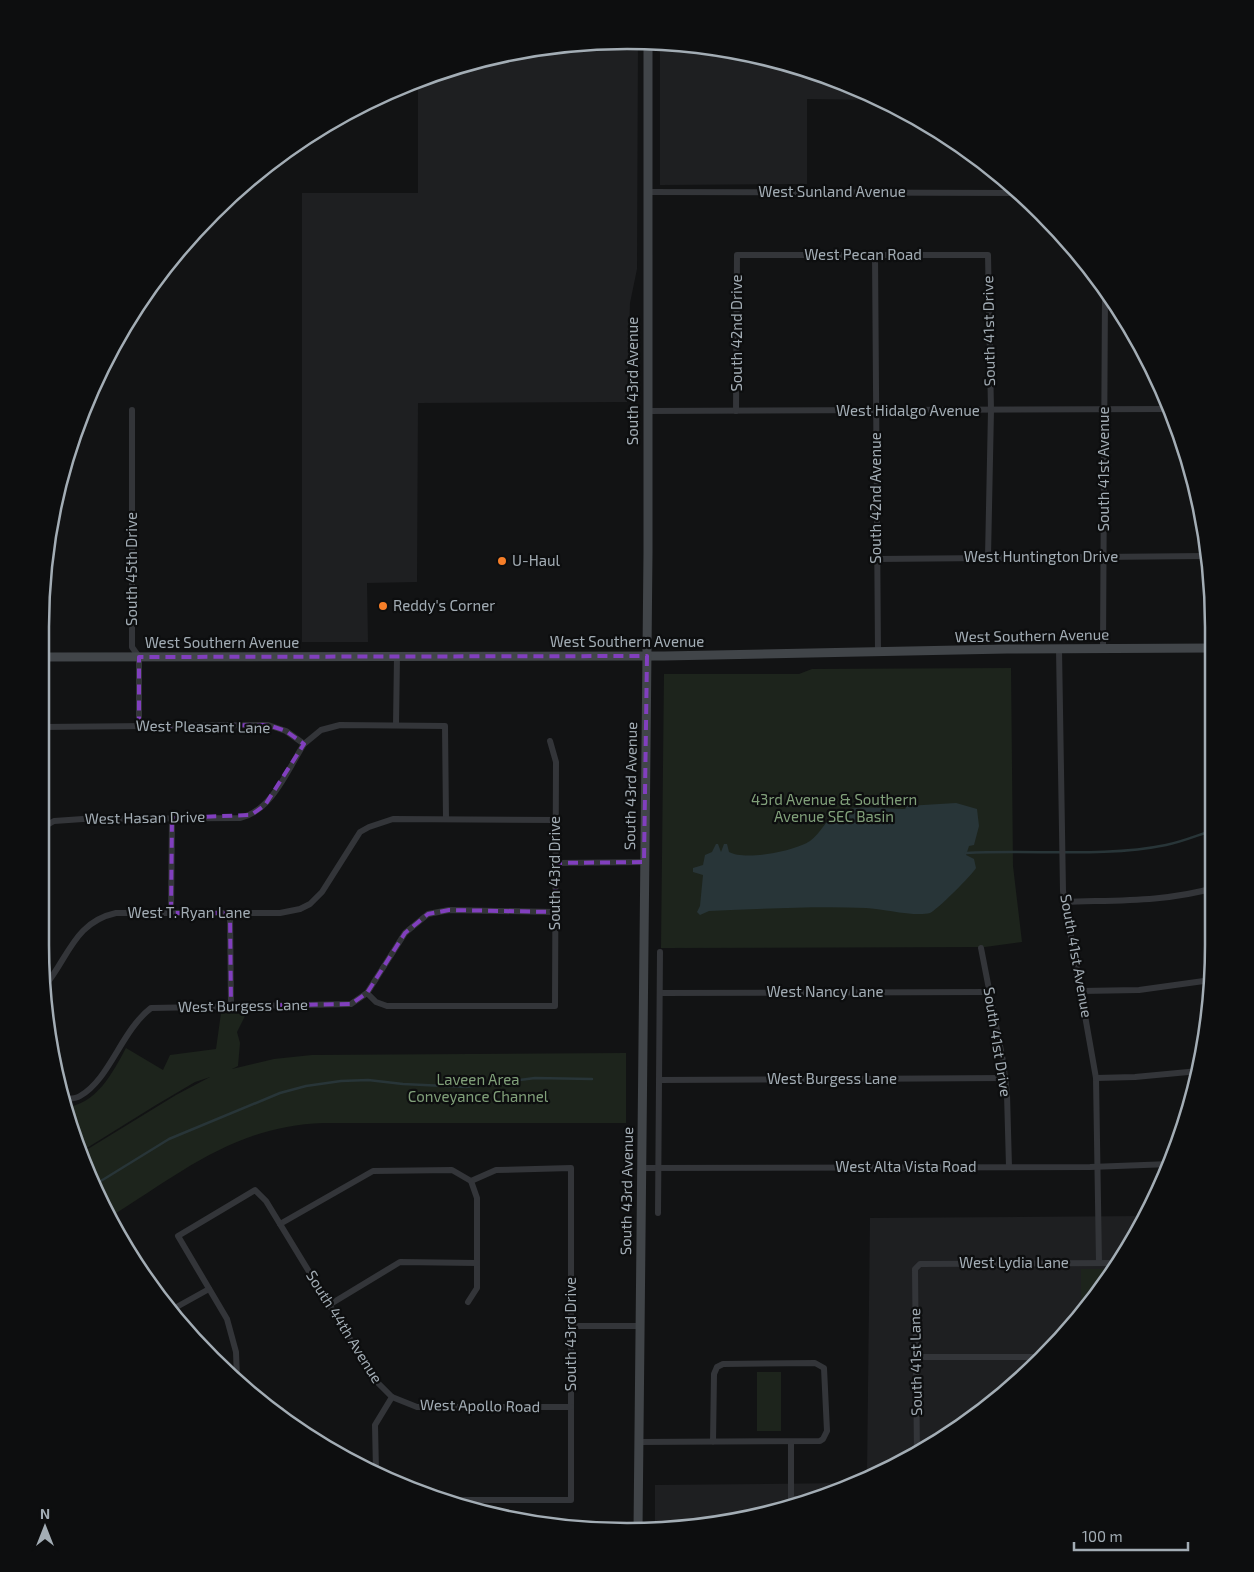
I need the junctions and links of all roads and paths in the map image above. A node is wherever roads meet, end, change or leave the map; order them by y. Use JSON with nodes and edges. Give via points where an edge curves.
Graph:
{"nodes":[{"id":1,"x":648,"y":50,"type":"edge"},
{"id":2,"x":647,"y":192,"type":"junction"},
{"id":3,"x":1009,"y":193,"type":"edge"},
{"id":4,"x":737,"y":255,"type":"joint"},
{"id":5,"x":876,"y":255,"type":"junction"},
{"id":6,"x":988,"y":255,"type":"joint"},
{"id":7,"x":1104,"y":300,"type":"edge"},
{"id":8,"x":1104,"y":409,"type":"junction"},
{"id":9,"x":1162,"y":409,"type":"edge"},
{"id":10,"x":132,"y":410,"type":"dead end"},
{"id":11,"x":876,"y":410,"type":"junction"},
{"id":12,"x":991,"y":410,"type":"junction"},
{"id":13,"x":647,"y":412,"type":"junction"},
{"id":14,"x":736,"y":412,"type":"junction"},
{"id":15,"x":1200,"y":556,"type":"edge"},
{"id":16,"x":988,"y":557,"type":"junction"},
{"id":17,"x":1104,"y":557,"type":"junction"},
{"id":18,"x":877,"y":559,"type":"junction"},
{"id":19,"x":1103,"y":648,"type":"junction"},
{"id":20,"x":1205,"y":648,"type":"edge"},
{"id":21,"x":1059,"y":649,"type":"junction"},
{"id":22,"x":878,"y":652,"type":"junction"},
{"id":23,"x":397,"y":656,"type":"junction"},
{"id":24,"x":647,"y":656,"type":"junction"},
{"id":25,"x":49,"y":657,"type":"edge"},
{"id":26,"x":139,"y":657,"type":"junction"},
{"id":27,"x":396,"y":725,"type":"junction"},
{"id":28,"x":49,"y":726,"type":"edge"},
{"id":29,"x":139,"y":726,"type":"junction"},
{"id":30,"x":550,"y":741,"type":"dead end"},
{"id":31,"x":304,"y":744,"type":"junction"},
{"id":32,"x":172,"y":818,"type":"junction"},
{"id":33,"x":446,"y":819,"type":"junction"},
{"id":34,"x":556,"y":820,"type":"junction"},
{"id":35,"x":49,"y":824,"type":"edge"},
{"id":36,"x":644,"y":862,"type":"junction"},
{"id":37,"x":556,"y":863,"type":"junction"},
{"id":38,"x":1205,"y":890,"type":"edge"},
{"id":39,"x":1065,"y":902,"type":"junction"},
{"id":40,"x":230,"y":912,"type":"junction"},
{"id":41,"x":555,"y":912,"type":"junction"},
{"id":42,"x":171,"y":913,"type":"junction"},
{"id":43,"x":980,"y":948,"type":"dead end"},
{"id":44,"x":660,"y":952,"type":"dead end"},
{"id":45,"x":50,"y":979,"type":"edge"},
{"id":46,"x":1204,"y":981,"type":"edge"},
{"id":47,"x":1081,"y":991,"type":"junction"},
{"id":48,"x":989,"y":992,"type":"junction"},
{"id":49,"x":366,"y":993,"type":"junction"},
{"id":50,"x":660,"y":993,"type":"junction"},
{"id":51,"x":231,"y":1006,"type":"junction"},
{"id":52,"x":1191,"y":1072,"type":"edge"},
{"id":53,"x":1005,"y":1078,"type":"junction"},
{"id":54,"x":1096,"y":1078,"type":"junction"},
{"id":55,"x":659,"y":1080,"type":"junction"},
{"id":56,"x":69,"y":1099,"type":"edge"},
{"id":57,"x":1162,"y":1164,"type":"edge"},
{"id":58,"x":1009,"y":1166,"type":"junction"},
{"id":59,"x":1099,"y":1166,"type":"junction"},
{"id":60,"x":641,"y":1168,"type":"junction"},
{"id":61,"x":659,"y":1168,"type":"junction"},
{"id":62,"x":471,"y":1182,"type":"junction"},
{"id":63,"x":658,"y":1213,"type":"dead end"},
{"id":64,"x":280,"y":1224,"type":"junction"},
{"id":65,"x":477,"y":1263,"type":"junction"},
{"id":66,"x":1099,"y":1263,"type":"junction"},
{"id":67,"x":1110,"y":1263,"type":"edge"},
{"id":68,"x":915,"y":1269,"type":"joint"},
{"id":69,"x":210,"y":1289,"type":"junction"},
{"id":70,"x":468,"y":1302,"type":"dead end"},
{"id":71,"x":329,"y":1305,"type":"junction"},
{"id":72,"x":177,"y":1308,"type":"edge"},
{"id":73,"x":571,"y":1326,"type":"junction"},
{"id":74,"x":640,"y":1326,"type":"junction"},
{"id":75,"x":917,"y":1357,"type":"junction"},
{"id":76,"x":1033,"y":1357,"type":"edge"},
{"id":77,"x":237,"y":1371,"type":"edge"},
{"id":78,"x":392,"y":1397,"type":"junction"},
{"id":79,"x":571,"y":1407,"type":"junction"},
{"id":80,"x":639,"y":1442,"type":"junction"},
{"id":81,"x":713,"y":1442,"type":"junction"},
{"id":82,"x":791,"y":1442,"type":"junction"},
{"id":83,"x":919,"y":1444,"type":"edge"},
{"id":84,"x":376,"y":1466,"type":"edge"},
{"id":85,"x":792,"y":1499,"type":"edge"},
{"id":86,"x":464,"y":1500,"type":"edge"},
{"id":87,"x":638,"y":1523,"type":"edge"}],
"edges":[{"from":1,"to":2,"type":"main road","name":"South 43rd Avenue"},
{"from":2,"to":3,"type":"street","name":"West Sunland Avenue"},
{"from":2,"to":13,"type":"main road","name":"South 43rd Avenue"},
{"from":4,"to":5,"type":"street","name":"West Pecan Road"},
{"from":4,"to":14,"type":"street","name":"South 42nd Drive"},
{"from":5,"to":6,"type":"street","name":"West Pecan Road"},
{"from":5,"to":11,"type":"street","name":"South 42nd Avenue"},
{"from":6,"to":12,"type":"street","name":"South 41st Drive"},
{"from":7,"to":8,"type":"street","name":"South 41st Avenue"},
{"from":8,"to":9,"type":"street","name":"West Hidalgo Avenue"},
{"from":8,"to":12,"type":"street","name":"West Hidalgo Avenue"},
{"from":8,"to":17,"type":"street","name":"South 41st Avenue"},
{"from":10,"to":26,"type":"street","name":"South 45th Drive","via":[[132,647]]},
{"from":11,"to":12,"type":"street","name":"West Hidalgo Avenue"},
{"from":11,"to":14,"type":"street","name":"West Hidalgo Avenue"},
{"from":11,"to":18,"type":"street","name":"South 42nd Avenue"},
{"from":12,"to":16,"type":"street","name":"South 41st Drive"},
{"from":13,"to":14,"type":"street","name":"West Hidalgo Avenue"},
{"from":13,"to":24,"type":"main road","name":"South 43rd Avenue"},
{"from":15,"to":17,"type":"street","name":"West Huntington Drive"},
{"from":16,"to":17,"type":"street","name":"West Huntington Drive"},
{"from":16,"to":18,"type":"street","name":"West Huntington Drive"},
{"from":17,"to":19,"type":"street","name":"South 41st Avenue"},
{"from":18,"to":22,"type":"street","name":"South 42nd Avenue"},
{"from":19,"to":20,"type":"main road","name":"West Southern Avenue"},
{"from":19,"to":21,"type":"main road","name":"West Southern Avenue"},
{"from":21,"to":22,"type":"main road","name":"West Southern Avenue"},
{"from":21,"to":39,"type":"street","name":"South 41st Avenue"},
{"from":22,"to":24,"type":"main road","name":"West Southern Avenue"},
{"from":23,"to":24,"type":"main road","name":"West Southern Avenue"},
{"from":23,"to":26,"type":"main road","name":"West Southern Avenue"},
{"from":23,"to":27,"type":"street"},
{"from":24,"to":36,"type":"main road","name":"South 43rd Avenue"},
{"from":25,"to":26,"type":"main road","name":"West Southern Avenue"},
{"from":26,"to":29,"type":"street","name":"South 45th Drive"},
{"from":27,"to":31,"type":"street","via":[[340,725],[321,730]]},
{"from":27,"to":33,"type":"street","via":[[445,726]]},
{"from":28,"to":29,"type":"street","name":"West Pleasant Lane"},
{"from":29,"to":31,"type":"street","name":"West Pleasant Lane","via":[[268,725],[286,731]]},
{"from":30,"to":34,"type":"street","name":"South 43rd Drive","via":[[556,762]]},
{"from":31,"to":32,"type":"street","name":"West Hasan Drive","via":[[265,805],[251,815],[240,818]]},
{"from":32,"to":35,"type":"street","name":"West Hasan Drive","via":[[83,818]]},
{"from":32,"to":42,"type":"street"},
{"from":33,"to":34,"type":"street"},
{"from":33,"to":40,"type":"street","name":"West T. Ryan Lane","via":[[393,818],[360,832],[322,892],[300,909],[280,913]]},
{"from":34,"to":37,"type":"street","name":"South 43rd Drive"},
{"from":36,"to":37,"type":"street"},
{"from":36,"to":60,"type":"main road","name":"South 43rd Avenue"},
{"from":37,"to":41,"type":"street","name":"South 43rd Drive"},
{"from":38,"to":39,"type":"street","via":[[1173,898]]},
{"from":39,"to":47,"type":"street","name":"South 41st Avenue"},
{"from":40,"to":42,"type":"street","name":"West T. Ryan Lane"},
{"from":40,"to":51,"type":"street"},
{"from":41,"to":49,"type":"street","via":[[449,910],[428,914],[405,933]]},
{"from":41,"to":49,"type":"street","name":"South 43rd Drive","via":[[555,1006],[387,1006]]},
{"from":42,"to":45,"type":"street","name":"West T. Ryan Lane","via":[[116,913],[100,917],[83,929]]},
{"from":43,"to":48,"type":"street","name":"South 41st Drive"},
{"from":44,"to":50,"type":"street","name":"South 43rd Avenue"},
{"from":46,"to":47,"type":"street","via":[[1139,990]]},
{"from":47,"to":54,"type":"street","name":"South 41st Avenue"},
{"from":48,"to":50,"type":"street","name":"West Nancy Lane"},
{"from":48,"to":53,"type":"street","name":"South 41st Drive"},
{"from":49,"to":51,"type":"street","name":"West Burgess Lane","via":[[351,1004]]},
{"from":50,"to":55,"type":"street","name":"South 43rd Avenue"},
{"from":51,"to":56,"type":"street","name":"West Burgess Lane","via":[[151,1008],[138,1018],[98,1081],[80,1097]]},
{"from":52,"to":54,"type":"street","via":[[1135,1078]]},
{"from":53,"to":55,"type":"street","name":"West Burgess Lane"},
{"from":53,"to":58,"type":"street","name":"South 41st Drive"},
{"from":54,"to":59,"type":"street","name":"South 41st Avenue"},
{"from":55,"to":61,"type":"street","name":"South 43rd Avenue"},
{"from":57,"to":59,"type":"street","name":"West Alta Vista Road"},
{"from":58,"to":59,"type":"street","name":"West Alta Vista Road"},
{"from":58,"to":61,"type":"street","name":"West Alta Vista Road"},
{"from":59,"to":66,"type":"street","name":"South 41st Avenue"},
{"from":60,"to":61,"type":"street","name":"West Alta Vista Road"},
{"from":60,"to":74,"type":"main road","name":"South 43rd Avenue"},
{"from":61,"to":63,"type":"street","name":"South 43rd Avenue"},
{"from":62,"to":64,"type":"street","via":[[452,1170],[373,1171]]},
{"from":62,"to":65,"type":"street","via":[[477,1198]]},
{"from":62,"to":73,"type":"street","name":"South 43rd Drive","via":[[496,1170],[572,1168]]},
{"from":64,"to":69,"type":"street","name":"South 44th Avenue","via":[[256,1190],[178,1236]]},
{"from":64,"to":71,"type":"street","name":"South 44th Avenue"},
{"from":65,"to":70,"type":"street","via":[[477,1288]]},
{"from":65,"to":71,"type":"street","via":[[400,1262]]},
{"from":66,"to":67,"type":"street","name":"West Lydia Lane"},
{"from":66,"to":68,"type":"street","name":"West Lydia Lane","via":[[920,1264]]},
{"from":68,"to":75,"type":"street","name":"South 41st Lane"},
{"from":69,"to":72,"type":"street"},
{"from":69,"to":77,"type":"street","via":[[227,1320],[236,1352]]},
{"from":71,"to":78,"type":"street","name":"South 44th Avenue","via":[[375,1380]]},
{"from":73,"to":74,"type":"street"},
{"from":73,"to":79,"type":"street","name":"South 43rd Drive"},
{"from":74,"to":80,"type":"main road","name":"South 43rd Avenue"},
{"from":75,"to":76,"type":"street"},
{"from":75,"to":83,"type":"street","name":"South 41st Lane"},
{"from":78,"to":79,"type":"street","name":"West Apollo Road","via":[[417,1407]]},
{"from":78,"to":84,"type":"street","name":"South 44th Avenue","via":[[375,1425]]},
{"from":79,"to":86,"type":"street","name":"South 43rd Drive","via":[[571,1500]]},
{"from":80,"to":81,"type":"street"},
{"from":80,"to":87,"type":"main road","name":"South 43rd Avenue"},
{"from":81,"to":82,"type":"street"},
{"from":81,"to":82,"type":"street","via":[[714,1374],[718,1366],[819,1364],[825,1375],[826,1435],[820,1441]]},
{"from":82,"to":85,"type":"street"}]}
